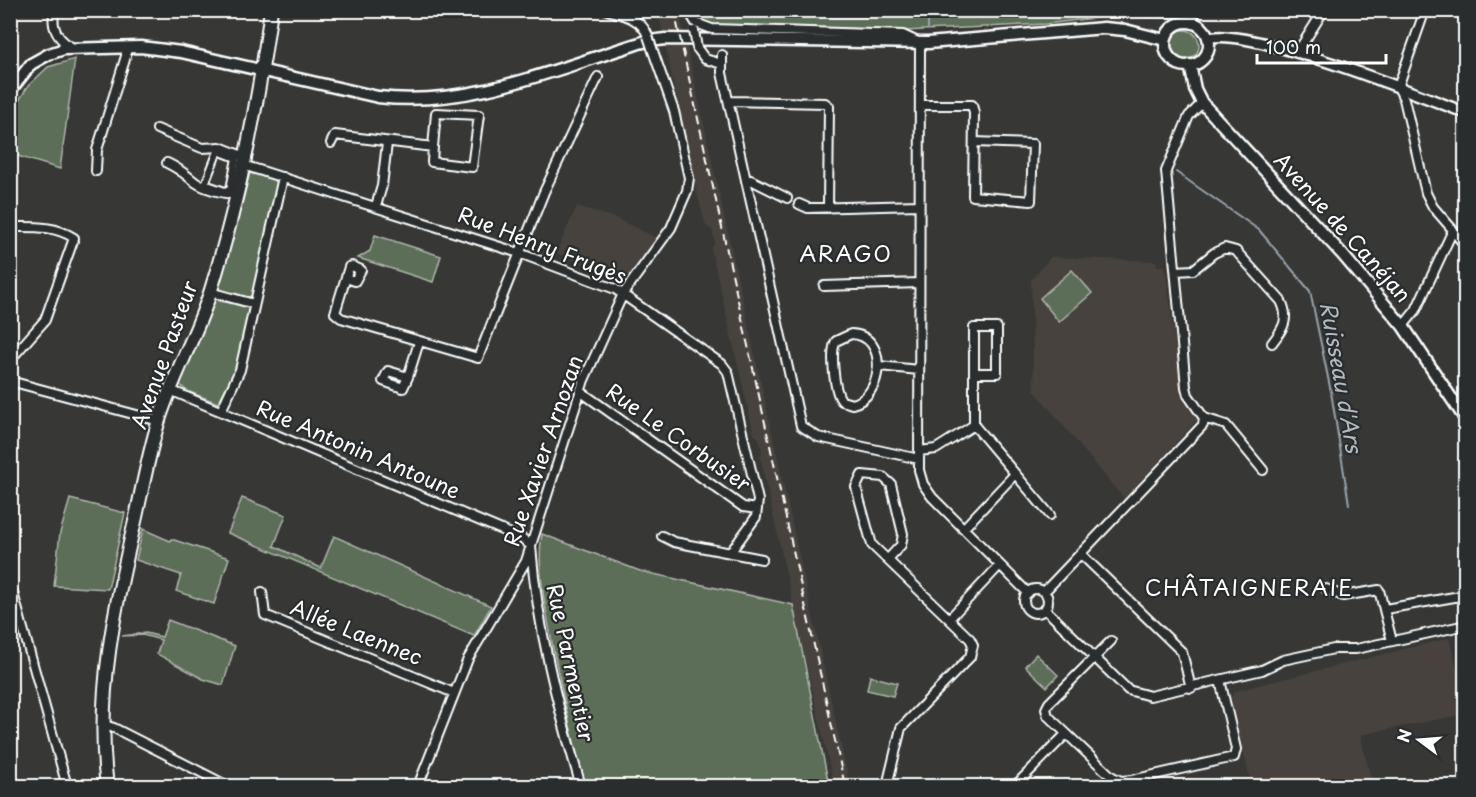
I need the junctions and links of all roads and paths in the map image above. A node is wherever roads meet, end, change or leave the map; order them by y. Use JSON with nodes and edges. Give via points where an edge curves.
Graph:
{"nodes":[{"id":1,"x":56,"y":10,"type":"edge"},
{"id":2,"x":271,"y":10,"type":"edge"},
{"id":3,"x":607,"y":10,"type":"edge"},
{"id":4,"x":688,"y":10,"type":"edge"},
{"id":5,"x":1195,"y":10,"type":"edge"},
{"id":6,"x":1324,"y":10,"type":"edge"},
{"id":7,"x":1425,"y":10,"type":"edge"},
{"id":8,"x":1192,"y":23,"type":"junction"},
{"id":9,"x":695,"y":27,"type":"junction"},
{"id":10,"x":1208,"y":38,"type":"junction"},
{"id":11,"x":1165,"y":40,"type":"junction"},
{"id":12,"x":920,"y":43,"type":"junction"},
{"id":13,"x":126,"y":47,"type":"junction"},
{"id":14,"x":78,"y":49,"type":"junction"},
{"id":15,"x":1297,"y":53,"type":"junction"},
{"id":16,"x":1190,"y":65,"type":"junction"},
{"id":17,"x":263,"y":71,"type":"junction"},
{"id":18,"x":598,"y":77,"type":"dead end"},
{"id":19,"x":1398,"y":87,"type":"junction"},
{"id":20,"x":10,"y":92,"type":"edge"},
{"id":21,"x":729,"y":101,"type":"junction"},
{"id":22,"x":1202,"y":103,"type":"junction"},
{"id":23,"x":920,"y":105,"type":"junction"},
{"id":24,"x":1466,"y":113,"type":"edge"},
{"id":25,"x":157,"y":129,"type":"dead end"},
{"id":26,"x":974,"y":142,"type":"junction"},
{"id":27,"x":331,"y":143,"type":"dead end"},
{"id":28,"x":387,"y":143,"type":"junction"},
{"id":29,"x":433,"y":147,"type":"junction"},
{"id":30,"x":244,"y":161,"type":"junction"},
{"id":31,"x":167,"y":163,"type":"dead end"},
{"id":32,"x":96,"y":171,"type":"dead end"},
{"id":33,"x":283,"y":177,"type":"junction"},
{"id":34,"x":746,"y":181,"type":"junction"},
{"id":35,"x":205,"y":184,"type":"joint"},
{"id":36,"x":237,"y":195,"type":"junction"},
{"id":37,"x":787,"y":198,"type":"dead end"},
{"id":38,"x":799,"y":204,"type":"dead end"},
{"id":39,"x":919,"y":205,"type":"junction"},
{"id":40,"x":376,"y":206,"type":"junction"},
{"id":41,"x":828,"y":208,"type":"junction"},
{"id":42,"x":10,"y":227,"type":"edge"},
{"id":43,"x":1453,"y":230,"type":"junction"},
{"id":44,"x":1466,"y":247,"type":"edge"},
{"id":45,"x":519,"y":253,"type":"junction"},
{"id":46,"x":1176,"y":271,"type":"junction"},
{"id":47,"x":346,"y":278,"type":"dead end"},
{"id":48,"x":919,"y":283,"type":"junction"},
{"id":49,"x":824,"y":286,"type":"dead end"},
{"id":50,"x":210,"y":292,"type":"junction"},
{"id":51,"x":623,"y":294,"type":"junction"},
{"id":52,"x":254,"y":304,"type":"junction"},
{"id":53,"x":1403,"y":326,"type":"junction"},
{"id":54,"x":419,"y":342,"type":"junction"},
{"id":55,"x":1272,"y":343,"type":"dead end"},
{"id":56,"x":10,"y":360,"type":"edge"},
{"id":57,"x":879,"y":366,"type":"junction"},
{"id":58,"x":919,"y":370,"type":"junction"},
{"id":59,"x":974,"y":374,"type":"junction"},
{"id":60,"x":408,"y":377,"type":"dead end"},
{"id":61,"x":10,"y":381,"type":"edge"},
{"id":62,"x":170,"y":390,"type":"junction"},
{"id":63,"x":580,"y":391,"type":"junction"},
{"id":64,"x":221,"y":411,"type":"junction"},
{"id":65,"x":1204,"y":418,"type":"junction"},
{"id":66,"x":1466,"y":420,"type":"edge"},
{"id":67,"x":159,"y":421,"type":"junction"},
{"id":68,"x":974,"y":425,"type":"junction"},
{"id":69,"x":919,"y":455,"type":"junction"},
{"id":70,"x":1263,"y":470,"type":"dead end"},
{"id":71,"x":1015,"y":474,"type":"junction"},
{"id":72,"x":757,"y":509,"type":"junction"},
{"id":73,"x":1050,"y":515,"type":"dead end"},
{"id":74,"x":963,"y":529,"type":"junction"},
{"id":75,"x":663,"y":536,"type":"dead end"},
{"id":76,"x":531,"y":546,"type":"junction"},
{"id":77,"x":730,"y":554,"type":"junction"},
{"id":78,"x":1081,"y":554,"type":"junction"},
{"id":79,"x":762,"y":560,"type":"dead end"},
{"id":80,"x":888,"y":560,"type":"junction"},
{"id":81,"x":1000,"y":565,"type":"junction"},
{"id":82,"x":10,"y":582,"type":"edge"},
{"id":83,"x":1326,"y":589,"type":"dead end"},
{"id":84,"x":262,"y":592,"type":"dead end"},
{"id":85,"x":1044,"y":592,"type":"junction"},
{"id":86,"x":1028,"y":593,"type":"junction"},
{"id":87,"x":1466,"y":595,"type":"edge"},
{"id":88,"x":1045,"y":609,"type":"junction"},
{"id":89,"x":1385,"y":609,"type":"junction"},
{"id":90,"x":949,"y":619,"type":"junction"},
{"id":91,"x":1466,"y":625,"type":"edge"},
{"id":92,"x":1111,"y":640,"type":"dead end"},
{"id":93,"x":1392,"y":641,"type":"junction"},
{"id":94,"x":1095,"y":657,"type":"junction"},
{"id":95,"x":1220,"y":680,"type":"junction"},
{"id":96,"x":1191,"y":688,"type":"junction"},
{"id":97,"x":454,"y":693,"type":"junction"},
{"id":98,"x":104,"y":725,"type":"junction"},
{"id":99,"x":1066,"y":734,"type":"junction"},
{"id":100,"x":67,"y":786,"type":"edge"},
{"id":101,"x":108,"y":786,"type":"edge"},
{"id":102,"x":228,"y":786,"type":"edge"},
{"id":103,"x":418,"y":786,"type":"edge"},
{"id":104,"x":581,"y":786,"type":"edge"},
{"id":105,"x":887,"y":786,"type":"edge"},
{"id":106,"x":1015,"y":786,"type":"edge"}],
"edges":[{"from":1,"to":14,"type":"street","via":[[55,31],[65,43]]},
{"from":2,"to":17,"type":"main road","name":"Avenue Pasteur"},
{"from":3,"to":51,"type":"street","name":"Rue Xavier Arnozan","bridge":true,"via":[[634,19],[648,36],[674,111],[689,178],[671,228]]},
{"from":4,"to":9,"type":"street"},
{"from":5,"to":8,"type":"street"},
{"from":6,"to":15,"type":"street"},
{"from":7,"to":19,"type":"street"},
{"from":8,"to":10,"type":"main road"},
{"from":8,"to":11,"type":"main road","via":[[1172,28]]},
{"from":9,"to":12,"type":"street","via":[[903,35]]},
{"from":9,"to":21,"type":"street","bridge":true,"via":[[698,48],[705,59],[722,59]]},
{"from":10,"to":15,"type":"street","via":[[1236,37]]},
{"from":10,"to":16,"type":"main road","via":[[1205,56]]},
{"from":11,"to":12,"type":"main road","via":[[1104,28]]},
{"from":11,"to":16,"type":"main road","via":[[1171,59]]},
{"from":12,"to":17,"type":"main road","via":[[656,40],[478,92],[431,99],[378,97]]},
{"from":12,"to":23,"type":"street"},
{"from":13,"to":14,"type":"main road"},
{"from":13,"to":17,"type":"main road","via":[[172,50]]},
{"from":13,"to":32,"type":"street","via":[[97,150]]},
{"from":14,"to":20,"type":"main road","via":[[57,51],[37,60]]},
{"from":15,"to":19,"type":"street"},
{"from":16,"to":22,"type":"main road","name":"Avenue de Canéjan"},
{"from":17,"to":30,"type":"main road","name":"Avenue Pasteur"},
{"from":18,"to":45,"type":"street","via":[[543,192]]},
{"from":19,"to":24,"type":"street"},
{"from":19,"to":43,"type":"street","via":[[1426,193]]},
{"from":21,"to":34,"type":"street"},
{"from":21,"to":41,"type":"street","via":[[829,106]]},
{"from":22,"to":46,"type":"street","via":[[1189,116],[1166,171]]},
{"from":22,"to":53,"type":"main road","name":"Avenue de Canéjan"},
{"from":23,"to":26,"type":"street","via":[[972,105]]},
{"from":23,"to":39,"type":"street"},
{"from":25,"to":30,"type":"street","name":"Rue Henry Frugès","via":[[202,148],[220,147]]},
{"from":26,"to":26,"type":"street","via":[[1033,144],[1031,201],[973,196]]},
{"from":27,"to":28,"type":"street","via":[[334,135]]},
{"from":28,"to":29,"type":"street"},
{"from":28,"to":40,"type":"street"},
{"from":29,"to":29,"type":"street","via":[[436,113],[479,115],[472,167],[432,162]]},
{"from":30,"to":33,"type":"street","name":"Rue Henry Frugès"},
{"from":30,"to":36,"type":"main road","name":"Avenue Pasteur"},
{"from":31,"to":36,"type":"street","via":[[187,172],[203,186]]},
{"from":33,"to":40,"type":"street","name":"Rue Henry Frugès"},
{"from":33,"to":52,"type":"street"},
{"from":34,"to":37,"type":"street"},
{"from":34,"to":69,"type":"street","via":[[801,426],[818,437]]},
{"from":35,"to":35,"type":"street","via":[[218,151],[235,157],[231,189],[225,191]]},
{"from":36,"to":50,"type":"main road","name":"Avenue Pasteur"},
{"from":38,"to":41,"type":"street"},
{"from":39,"to":41,"type":"street"},
{"from":39,"to":48,"type":"street"},
{"from":40,"to":45,"type":"street","name":"Rue Henry Frugès"},
{"from":42,"to":56,"type":"street","via":[[60,230],[74,238],[45,320]]},
{"from":43,"to":44,"type":"street"},
{"from":43,"to":53,"type":"street","via":[[1416,310]]},
{"from":45,"to":51,"type":"street","name":"Rue Henry Frugès"},
{"from":45,"to":54,"type":"street","via":[[478,358]]},
{"from":46,"to":55,"type":"street","via":[[1192,270],[1225,248],[1236,251],[1286,311],[1285,326]]},
{"from":46,"to":65,"type":"street","via":[[1185,387]]},
{"from":47,"to":54,"type":"street","via":[[335,314]]},
{"from":48,"to":49,"type":"street"},
{"from":48,"to":58,"type":"street"},
{"from":50,"to":52,"type":"street"},
{"from":50,"to":62,"type":"main road","name":"Avenue Pasteur"},
{"from":51,"to":63,"type":"street","name":"Rue Xavier Arnozan"},
{"from":51,"to":72,"type":"street","name":"Rue Henry Frugès","via":[[728,372]]},
{"from":52,"to":64,"type":"street","via":[[240,370]]},
{"from":53,"to":66,"type":"main road","name":"Avenue de Canéjan"},
{"from":54,"to":60,"type":"street"},
{"from":57,"to":57,"type":"street","via":[[876,348],[864,336],[852,334],[841,338],[833,349],[839,398],[847,403],[862,400]]},
{"from":57,"to":58,"type":"street"},
{"from":58,"to":69,"type":"street"},
{"from":59,"to":59,"type":"street","via":[[974,328],[997,328],[997,374]]},
{"from":59,"to":68,"type":"street"},
{"from":61,"to":67,"type":"street"},
{"from":62,"to":64,"type":"street","name":"Rue Antonin Antoune"},
{"from":62,"to":67,"type":"main road","name":"Avenue Pasteur"},
{"from":63,"to":72,"type":"street","name":"Rue Le Corbusier","via":[[743,507]]},
{"from":63,"to":76,"type":"street","name":"Rue Xavier Arnozan"},
{"from":64,"to":76,"type":"street","name":"Rue Antonin Antoune","via":[[523,539]]},
{"from":65,"to":70,"type":"street","via":[[1226,425]]},
{"from":65,"to":78,"type":"street","via":[[1199,430]]},
{"from":67,"to":98,"type":"main road","name":"Avenue Pasteur","via":[[112,631]]},
{"from":68,"to":69,"type":"street"},
{"from":68,"to":71,"type":"street"},
{"from":69,"to":74,"type":"street","via":[[920,477],[927,491]]},
{"from":71,"to":73,"type":"street"},
{"from":71,"to":74,"type":"street"},
{"from":72,"to":77,"type":"street","via":[[756,517]]},
{"from":74,"to":81,"type":"street"},
{"from":75,"to":77,"type":"street"},
{"from":76,"to":97,"type":"street","name":"Rue Xavier Arnozan","via":[[468,659]]},
{"from":76,"to":104,"type":"street","name":"Rue Parmentier","via":[[534,587]]},
{"from":77,"to":79,"type":"street"},
{"from":78,"to":85,"type":"street"},
{"from":78,"to":96,"type":"street","via":[[1182,652]]},
{"from":80,"to":80,"type":"street","via":[[901,545],[903,534],[891,484],[882,477],[862,475],[856,487],[868,539]]},
{"from":80,"to":90,"type":"street"},
{"from":81,"to":86,"type":"street"},
{"from":81,"to":90,"type":"street"},
{"from":82,"to":100,"type":"street"},
{"from":83,"to":89,"type":"street","via":[[1343,596],[1377,590],[1382,594]]},
{"from":84,"to":97,"type":"street","name":"Allée Laennec","via":[[265,615]]},
{"from":85,"to":86,"type":"street","via":[[1036,589]]},
{"from":85,"to":88,"type":"street","via":[[1048,600]]},
{"from":86,"to":88,"type":"street","via":[[1028,609]]},
{"from":87,"to":89,"type":"street"},
{"from":88,"to":94,"type":"street"},
{"from":89,"to":93,"type":"street"},
{"from":90,"to":105,"type":"street","via":[[970,639],[970,657],[900,728]]},
{"from":91,"to":93,"type":"street"},
{"from":92,"to":94,"type":"street"},
{"from":93,"to":95,"type":"street","via":[[1283,660],[1267,669]]},
{"from":94,"to":96,"type":"street","via":[[1137,694],[1157,696]]},
{"from":94,"to":99,"type":"street","via":[[1047,706],[1048,716]]},
{"from":95,"to":96,"type":"street"},
{"from":95,"to":99,"type":"street","via":[[1236,749],[1231,759],[1121,781]]},
{"from":97,"to":103,"type":"street","name":"Rue Xavier Arnozan"},
{"from":98,"to":101,"type":"main road","name":"Avenue Pasteur"},
{"from":98,"to":102,"type":"street"},
{"from":99,"to":106,"type":"street"}]}
